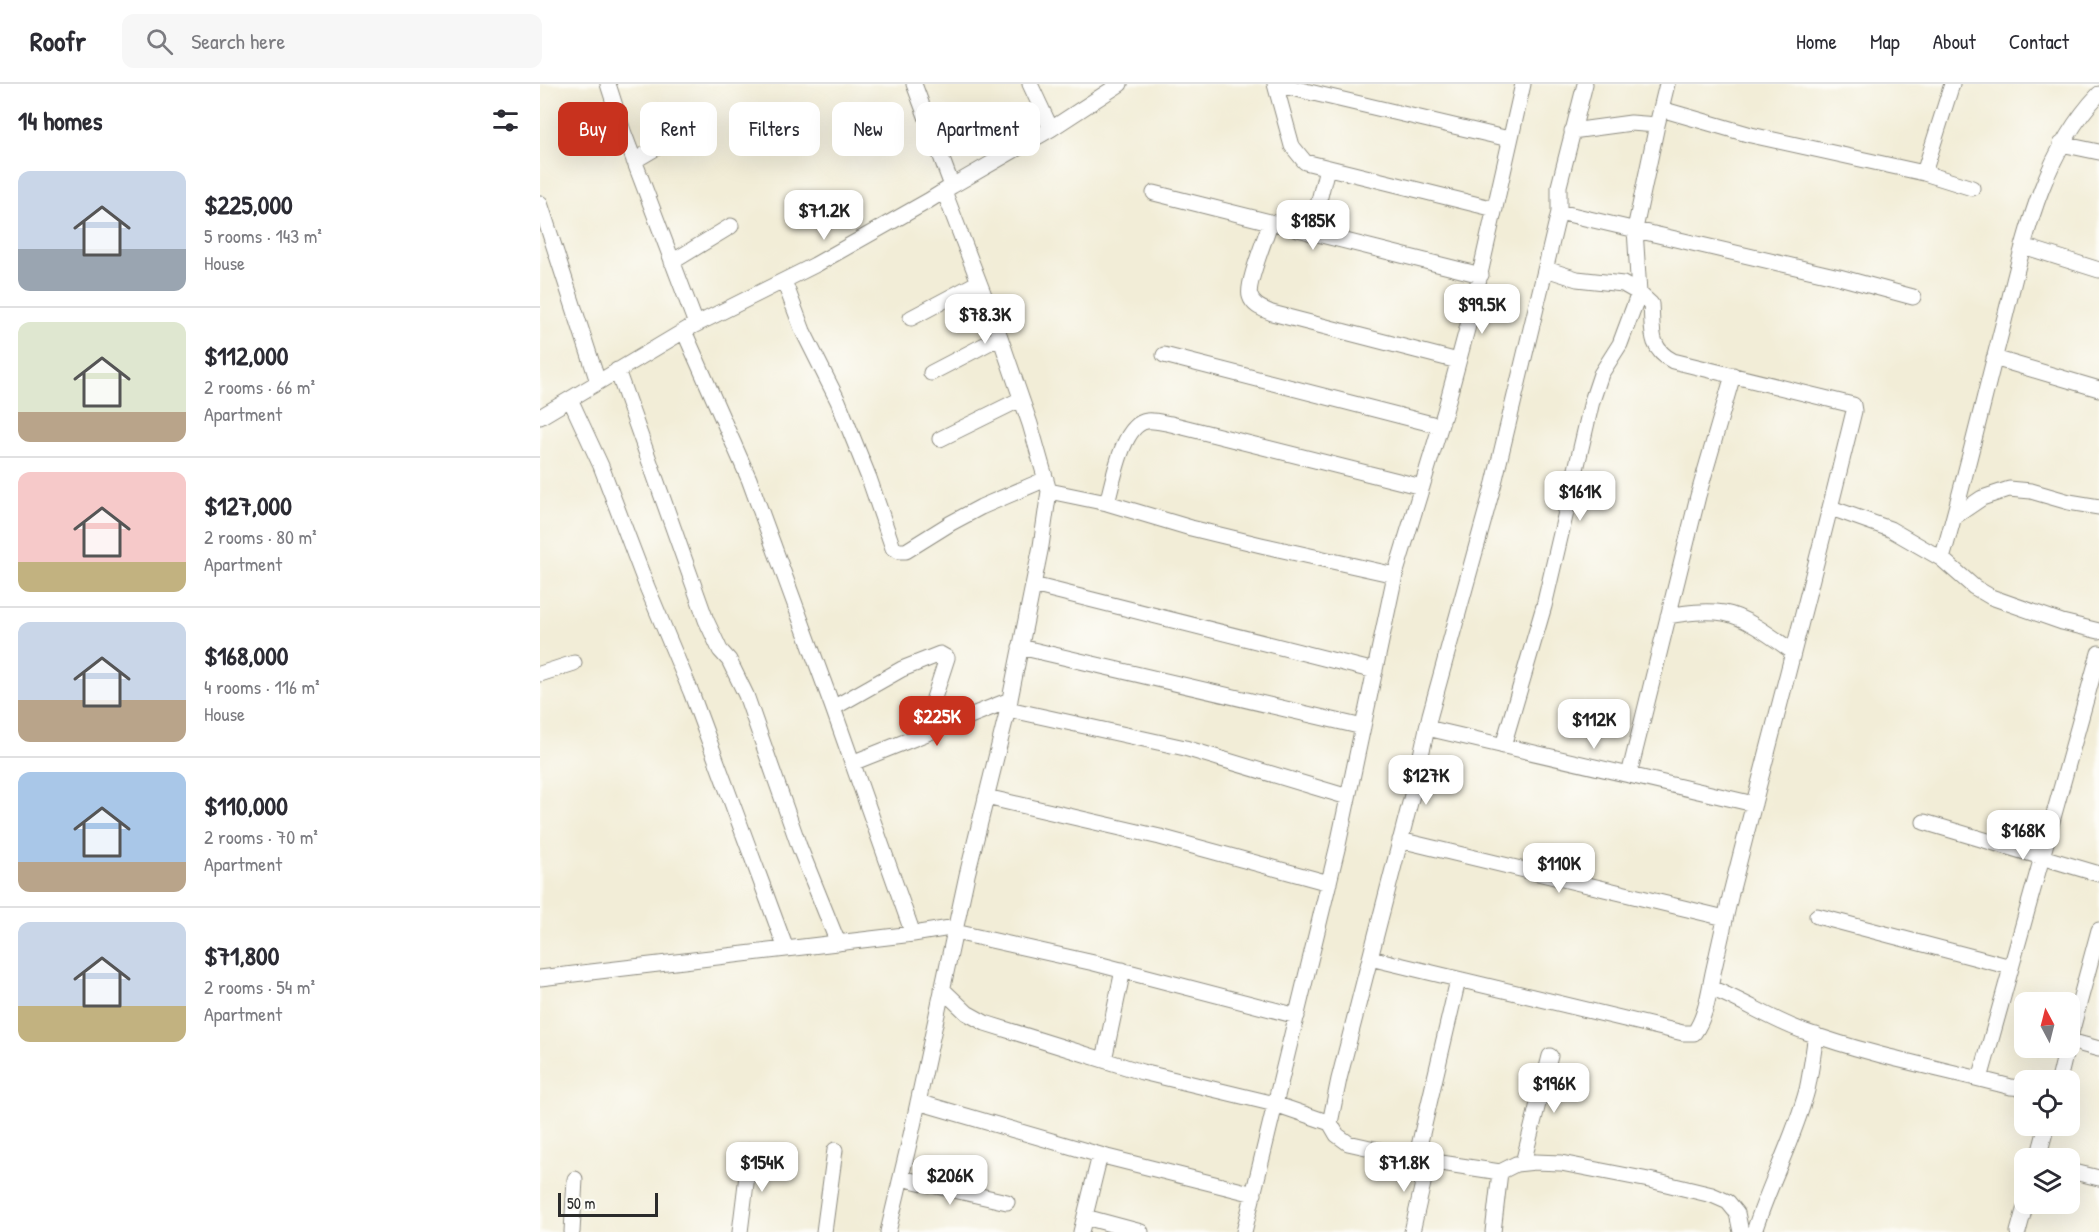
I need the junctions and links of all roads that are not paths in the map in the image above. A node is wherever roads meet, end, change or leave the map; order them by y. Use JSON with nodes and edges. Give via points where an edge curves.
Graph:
{"nodes":[{"id":1,"x":608,"y":84,"type":"edge"},
{"id":2,"x":914,"y":84,"type":"edge"},
{"id":3,"x":1030,"y":84,"type":"edge"},
{"id":4,"x":1120,"y":84,"type":"edge"},
{"id":5,"x":1275,"y":84,"type":"edge"},
{"id":6,"x":1522,"y":84,"type":"edge"},
{"id":7,"x":1585,"y":84,"type":"edge"},
{"id":8,"x":1667,"y":84,"type":"edge"},
{"id":9,"x":1952,"y":84,"type":"edge"},
{"id":10,"x":1327,"y":90,"type":"edge"},
{"id":11,"x":2099,"y":94,"type":"edge"},
{"id":12,"x":1661,"y":109,"type":"junction"},
{"id":13,"x":1657,"y":124,"type":"junction"},
{"id":14,"x":1051,"y":129,"type":"junction"},
{"id":15,"x":1572,"y":131,"type":"junction"},
{"id":16,"x":1509,"y":139,"type":"junction"},
{"id":17,"x":2061,"y":144,"type":"junction"},
{"id":18,"x":2099,"y":152,"type":"edge"},
{"id":19,"x":642,"y":156,"type":"edge"},
{"id":20,"x":634,"y":161,"type":"junction"},
{"id":21,"x":1327,"y":168,"type":"junction"},
{"id":22,"x":1924,"y":173,"type":"junction"},
{"id":23,"x":948,"y":188,"type":"junction"},
{"id":24,"x":1972,"y":188,"type":"dead end"},
{"id":25,"x":1154,"y":193,"type":"dead end"},
{"id":26,"x":540,"y":203,"type":"edge"},
{"id":27,"x":1495,"y":208,"type":"junction"},
{"id":28,"x":1559,"y":212,"type":"junction"},
{"id":29,"x":1270,"y":223,"type":"junction"},
{"id":30,"x":731,"y":226,"type":"dead end"},
{"id":31,"x":1635,"y":229,"type":"junction"},
{"id":32,"x":1311,"y":233,"type":"junction"},
{"id":33,"x":545,"y":237,"type":"edge"},
{"id":34,"x":2023,"y":246,"type":"junction"},
{"id":35,"x":672,"y":262,"type":"junction"},
{"id":36,"x":1546,"y":269,"type":"junction"},
{"id":37,"x":2099,"y":270,"type":"edge"},
{"id":38,"x":1480,"y":275,"type":"junction"},
{"id":39,"x":784,"y":281,"type":"junction"},
{"id":40,"x":979,"y":282,"type":"junction"},
{"id":41,"x":1639,"y":293,"type":"junction"},
{"id":42,"x":1913,"y":297,"type":"dead end"},
{"id":43,"x":911,"y":318,"type":"dead end"},
{"id":44,"x":690,"y":327,"type":"junction"},
{"id":45,"x":1000,"y":337,"type":"junction"},
{"id":46,"x":1164,"y":355,"type":"dead end"},
{"id":47,"x":1995,"y":358,"type":"junction"},
{"id":48,"x":1458,"y":361,"type":"junction"},
{"id":49,"x":617,"y":370,"type":"junction"},
{"id":50,"x":931,"y":373,"type":"dead end"},
{"id":51,"x":1733,"y":375,"type":"junction"},
{"id":52,"x":598,"y":382,"type":"junction"},
{"id":53,"x":2099,"y":389,"type":"edge"},
{"id":54,"x":570,"y":399,"type":"junction"},
{"id":55,"x":1021,"y":399,"type":"junction"},
{"id":56,"x":540,"y":417,"type":"edge"},
{"id":57,"x":1440,"y":426,"type":"junction"},
{"id":58,"x":940,"y":439,"type":"dead end"},
{"id":59,"x":1047,"y":485,"type":"junction"},
{"id":60,"x":1422,"y":487,"type":"junction"},
{"id":61,"x":1107,"y":503,"type":"junction"},
{"id":62,"x":2099,"y":507,"type":"edge"},
{"id":63,"x":1831,"y":508,"type":"junction"},
{"id":64,"x":1954,"y":517,"type":"junction"},
{"id":65,"x":1942,"y":559,"type":"junction"},
{"id":66,"x":1395,"y":575,"type":"junction"},
{"id":67,"x":1033,"y":585,"type":"junction"},
{"id":68,"x":1668,"y":616,"type":"junction"},
{"id":69,"x":2099,"y":631,"type":"edge"},
{"id":70,"x":1020,"y":647,"type":"junction"},
{"id":71,"x":1793,"y":652,"type":"junction"},
{"id":72,"x":2099,"y":653,"type":"edge"},
{"id":73,"x":574,"y":663,"type":"dead end"},
{"id":74,"x":1375,"y":671,"type":"junction"},
{"id":75,"x":540,"y":674,"type":"edge"},
{"id":76,"x":1009,"y":705,"type":"junction"},
{"id":77,"x":833,"y":708,"type":"junction"},
{"id":78,"x":1363,"y":727,"type":"junction"},
{"id":79,"x":1427,"y":728,"type":"junction"},
{"id":80,"x":922,"y":735,"type":"junction"},
{"id":81,"x":1503,"y":746,"type":"junction"},
{"id":82,"x":852,"y":763,"type":"junction"},
{"id":83,"x":1629,"y":775,"type":"junction"},
{"id":84,"x":986,"y":797,"type":"junction"},
{"id":85,"x":1348,"y":797,"type":"junction"},
{"id":86,"x":1754,"y":804,"type":"junction"},
{"id":87,"x":1924,"y":822,"type":"dead end"},
{"id":88,"x":1400,"y":840,"type":"junction"},
{"id":89,"x":2041,"y":858,"type":"junction"},
{"id":90,"x":2099,"y":874,"type":"edge"},
{"id":91,"x":1329,"y":883,"type":"junction"},
{"id":92,"x":1817,"y":916,"type":"dead end"},
{"id":93,"x":1725,"y":918,"type":"junction"},
{"id":94,"x":956,"y":929,"type":"junction"},
{"id":95,"x":2099,"y":930,"type":"edge"},
{"id":96,"x":912,"y":934,"type":"junction"},
{"id":97,"x":838,"y":943,"type":"junction"},
{"id":98,"x":786,"y":949,"type":"junction"},
{"id":99,"x":1370,"y":958,"type":"junction"},
{"id":100,"x":2011,"y":967,"type":"junction"},
{"id":101,"x":1122,"y":970,"type":"junction"},
{"id":102,"x":540,"y":978,"type":"edge"},
{"id":103,"x":1458,"y":980,"type":"junction"},
{"id":104,"x":1710,"y":988,"type":"junction"},
{"id":105,"x":942,"y":989,"type":"junction"},
{"id":106,"x":2080,"y":1001,"type":"edge"},
{"id":107,"x":1297,"y":1016,"type":"junction"},
{"id":108,"x":1816,"y":1035,"type":"junction"},
{"id":109,"x":2080,"y":1042,"type":"edge"},
{"id":110,"x":2099,"y":1048,"type":"edge"},
{"id":111,"x":1550,"y":1056,"type":"dead end"},
{"id":112,"x":1104,"y":1060,"type":"junction"},
{"id":113,"x":1980,"y":1079,"type":"junction"},
{"id":114,"x":2014,"y":1087,"type":"edge"},
{"id":115,"x":918,"y":1102,"type":"junction"},
{"id":116,"x":1275,"y":1104,"type":"junction"},
{"id":117,"x":1330,"y":1123,"type":"junction"},
{"id":118,"x":835,"y":1150,"type":"dead end"},
{"id":119,"x":750,"y":1151,"type":"dead end"},
{"id":120,"x":1100,"y":1155,"type":"junction"},
{"id":121,"x":1422,"y":1160,"type":"junction"},
{"id":122,"x":1523,"y":1163,"type":"junction"},
{"id":123,"x":1500,"y":1172,"type":"junction"},
{"id":124,"x":2080,"y":1173,"type":"edge"},
{"id":125,"x":901,"y":1178,"type":"junction"},
{"id":126,"x":2099,"y":1178,"type":"edge"},
{"id":127,"x":575,"y":1179,"type":"dead end"},
{"id":128,"x":1254,"y":1194,"type":"junction"},
{"id":129,"x":1007,"y":1202,"type":"dead end"},
{"id":130,"x":2023,"y":1214,"type":"edge"},
{"id":131,"x":1085,"y":1216,"type":"junction"},
{"id":132,"x":572,"y":1232,"type":"edge"},
{"id":133,"x":740,"y":1232,"type":"edge"},
{"id":134,"x":824,"y":1232,"type":"edge"},
{"id":135,"x":888,"y":1232,"type":"edge"},
{"id":136,"x":1081,"y":1232,"type":"edge"},
{"id":137,"x":1142,"y":1232,"type":"edge"},
{"id":138,"x":1244,"y":1232,"type":"edge"},
{"id":139,"x":1412,"y":1232,"type":"edge"},
{"id":140,"x":1493,"y":1232,"type":"edge"},
{"id":141,"x":1741,"y":1232,"type":"edge"},
{"id":142,"x":1754,"y":1232,"type":"edge"},
{"id":143,"x":2018,"y":1232,"type":"edge"}],
"edges":[{"from":1,"to":20,"type":"street"},
{"from":2,"to":23,"type":"street"},
{"from":3,"to":14,"type":"street"},
{"from":4,"to":14,"type":"street"},
{"from":5,"to":10,"type":"street"},
{"from":5,"to":21,"type":"street","via":[[1292,146],[1305,162]]},
{"from":6,"to":16,"type":"street"},
{"from":7,"to":15,"type":"street"},
{"from":8,"to":12,"type":"street"},
{"from":9,"to":22,"type":"street"},
{"from":10,"to":16,"type":"street"},
{"from":11,"to":17,"type":"street"},
{"from":12,"to":13,"type":"street"},
{"from":12,"to":22,"type":"street","via":[[1751,135]]},
{"from":13,"to":15,"type":"street","via":[[1630,123]]},
{"from":13,"to":31,"type":"street"},
{"from":14,"to":23,"type":"street"},
{"from":15,"to":28,"type":"street","via":[[1558,186]]},
{"from":16,"to":27,"type":"street"},
{"from":17,"to":18,"type":"street"},
{"from":17,"to":34,"type":"street"},
{"from":19,"to":20,"type":"street"},
{"from":20,"to":35,"type":"street"},
{"from":21,"to":27,"type":"street"},
{"from":21,"to":32,"type":"street"},
{"from":22,"to":24,"type":"street"},
{"from":23,"to":39,"type":"street"},
{"from":23,"to":40,"type":"street"},
{"from":25,"to":29,"type":"street"},
{"from":26,"to":33,"type":"street"},
{"from":27,"to":38,"type":"street"},
{"from":28,"to":31,"type":"street"},
{"from":28,"to":36,"type":"street"},
{"from":29,"to":32,"type":"street"},
{"from":29,"to":48,"type":"street","via":[[1250,284],[1249,296],[1255,305],[1272,313]]},
{"from":30,"to":35,"type":"street"},
{"from":31,"to":41,"type":"street"},
{"from":31,"to":42,"type":"street"},
{"from":32,"to":38,"type":"street"},
{"from":33,"to":52,"type":"street"},
{"from":34,"to":37,"type":"street"},
{"from":34,"to":47,"type":"street"},
{"from":35,"to":44,"type":"street"},
{"from":36,"to":41,"type":"street","via":[[1577,279],[1623,284]]},
{"from":36,"to":79,"type":"street","via":[[1494,483]]},
{"from":38,"to":48,"type":"street"},
{"from":39,"to":44,"type":"street"},
{"from":39,"to":59,"type":"street","via":[[870,478],[893,548],[906,551],[971,512]]},
{"from":40,"to":43,"type":"street"},
{"from":40,"to":45,"type":"street"},
{"from":41,"to":51,"type":"street","via":[[1651,304],[1655,347],[1663,356]]},
{"from":41,"to":81,"type":"street","via":[[1592,401],[1544,606]]},
{"from":44,"to":49,"type":"street"},
{"from":44,"to":77,"type":"street"},
{"from":45,"to":50,"type":"street"},
{"from":45,"to":55,"type":"street"},
{"from":46,"to":57,"type":"street"},
{"from":47,"to":53,"type":"street"},
{"from":47,"to":64,"type":"street"},
{"from":48,"to":57,"type":"street"},
{"from":49,"to":52,"type":"street"},
{"from":49,"to":97,"type":"street","via":[[706,621],[746,695]]},
{"from":51,"to":63,"type":"street","via":[[1853,405]]},
{"from":51,"to":68,"type":"street"},
{"from":52,"to":54,"type":"street"},
{"from":54,"to":56,"type":"street"},
{"from":54,"to":98,"type":"street","via":[[602,466],[691,692]]},
{"from":55,"to":58,"type":"street"},
{"from":55,"to":59,"type":"street"},
{"from":57,"to":60,"type":"street"},
{"from":59,"to":61,"type":"street"},
{"from":59,"to":67,"type":"street"},
{"from":60,"to":61,"type":"street","via":[[1146,421],[1132,429],[1124,444]]},
{"from":60,"to":66,"type":"street"},
{"from":61,"to":66,"type":"street","via":[[1191,528]]},
{"from":62,"to":64,"type":"street","via":[[2008,489],[1982,498]]},
{"from":63,"to":65,"type":"street","via":[[1890,529]]},
{"from":63,"to":71,"type":"street"},
{"from":64,"to":65,"type":"street"},
{"from":65,"to":69,"type":"street","via":[[1991,597]]},
{"from":66,"to":74,"type":"street"},
{"from":67,"to":70,"type":"street"},
{"from":67,"to":74,"type":"street"},
{"from":68,"to":71,"type":"street","via":[[1701,611],[1726,613]]},
{"from":68,"to":83,"type":"street"},
{"from":70,"to":76,"type":"street"},
{"from":70,"to":78,"type":"street"},
{"from":71,"to":86,"type":"street"},
{"from":72,"to":89,"type":"street"},
{"from":73,"to":75,"type":"street"},
{"from":74,"to":78,"type":"street"},
{"from":76,"to":80,"type":"street"},
{"from":76,"to":84,"type":"street"},
{"from":76,"to":85,"type":"street","via":[[1185,748]]},
{"from":77,"to":80,"type":"street","via":[[902,669],[940,654],[947,658]]},
{"from":77,"to":82,"type":"street"},
{"from":78,"to":85,"type":"street"},
{"from":79,"to":81,"type":"street"},
{"from":79,"to":88,"type":"street"},
{"from":80,"to":82,"type":"street"},
{"from":81,"to":83,"type":"street"},
{"from":82,"to":96,"type":"street"},
{"from":83,"to":86,"type":"street"},
{"from":84,"to":91,"type":"street","via":[[1160,837]]},
{"from":84,"to":94,"type":"street"},
{"from":85,"to":91,"type":"street"},
{"from":86,"to":93,"type":"street"},
{"from":87,"to":89,"type":"street"},
{"from":88,"to":93,"type":"street"},
{"from":88,"to":99,"type":"street"},
{"from":89,"to":90,"type":"street"},
{"from":89,"to":100,"type":"street"},
{"from":91,"to":107,"type":"street"},
{"from":92,"to":100,"type":"street"},
{"from":93,"to":104,"type":"street"},
{"from":94,"to":96,"type":"street"},
{"from":94,"to":101,"type":"street"},
{"from":94,"to":105,"type":"street"},
{"from":95,"to":106,"type":"street"},
{"from":96,"to":97,"type":"street"},
{"from":97,"to":98,"type":"street"},
{"from":98,"to":102,"type":"street"},
{"from":99,"to":103,"type":"street"},
{"from":99,"to":117,"type":"street"},
{"from":100,"to":113,"type":"street"},
{"from":101,"to":107,"type":"street"},
{"from":101,"to":112,"type":"street"},
{"from":103,"to":104,"type":"street","via":[[1683,1034],[1694,1033],[1700,1025]]},
{"from":103,"to":121,"type":"street"},
{"from":104,"to":108,"type":"street"},
{"from":105,"to":112,"type":"street","via":[[967,1013],[985,1023]]},
{"from":105,"to":115,"type":"street"},
{"from":107,"to":116,"type":"street"},
{"from":108,"to":113,"type":"street"},
{"from":108,"to":142,"type":"street","via":[[1807,1090]]},
{"from":109,"to":110,"type":"street"},
{"from":111,"to":122,"type":"street"},
{"from":112,"to":116,"type":"street"},
{"from":113,"to":114,"type":"street"},
{"from":115,"to":120,"type":"street"},
{"from":115,"to":125,"type":"street"},
{"from":116,"to":117,"type":"street"},
{"from":116,"to":128,"type":"street"},
{"from":117,"to":121,"type":"street","via":[[1348,1143]]},
{"from":118,"to":134,"type":"street"},
{"from":119,"to":133,"type":"street"},
{"from":120,"to":128,"type":"street"},
{"from":120,"to":131,"type":"street"},
{"from":121,"to":123,"type":"street"},
{"from":121,"to":139,"type":"street"},
{"from":122,"to":123,"type":"street"},
{"from":122,"to":141,"type":"street","via":[[1561,1162],[1712,1194],[1737,1212]]},
{"from":123,"to":140,"type":"street"},
{"from":124,"to":126,"type":"street"},
{"from":125,"to":129,"type":"street"},
{"from":125,"to":135,"type":"street"},
{"from":127,"to":132,"type":"street"},
{"from":128,"to":138,"type":"street"},
{"from":130,"to":143,"type":"street"},
{"from":131,"to":136,"type":"street"},
{"from":131,"to":137,"type":"street"}]}
